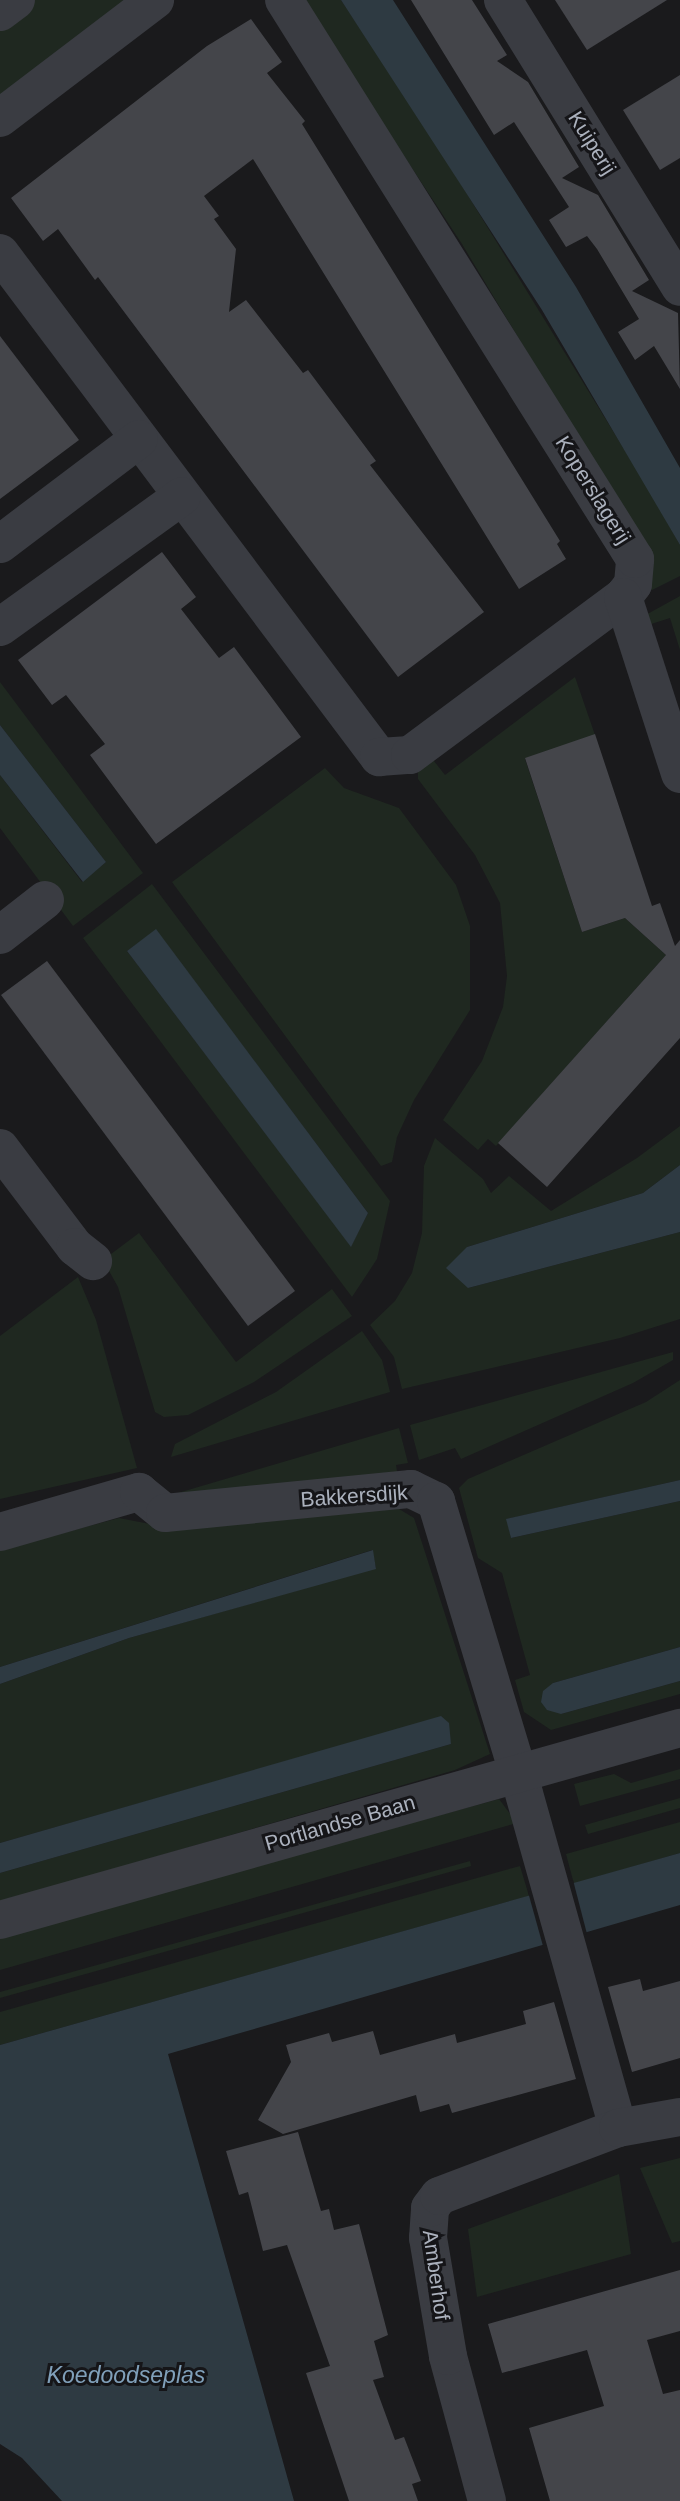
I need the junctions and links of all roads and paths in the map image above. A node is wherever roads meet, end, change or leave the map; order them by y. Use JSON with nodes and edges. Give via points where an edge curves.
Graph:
{"nodes":[{"id":1,"x":16,"y":0,"type":"edge"},
{"id":2,"x":155,"y":0,"type":"edge"},
{"id":3,"x":285,"y":0,"type":"edge"},
{"id":4,"x":503,"y":0,"type":"edge"},
{"id":5,"x":0,"y":12,"type":"edge"},
{"id":6,"x":0,"y":118,"type":"edge"},
{"id":7,"x":0,"y":253,"type":"edge"},
{"id":8,"x":680,"y":287,"type":"edge"},
{"id":9,"x":139,"y":439,"type":"junction"},
{"id":10,"x":182,"y":496,"type":"junction"},
{"id":11,"x":0,"y":544,"type":"edge"},
{"id":12,"x":623,"y":597,"type":"junction"},
{"id":13,"x":0,"y":628,"type":"edge"},
{"id":14,"x":680,"y":774,"type":"edge"},
{"id":15,"x":45,"y":900,"type":"dead end"},
{"id":16,"x":0,"y":935,"type":"edge"},
{"id":17,"x":0,"y":1148,"type":"edge"},
{"id":18,"x":93,"y":1261,"type":"dead end"},
{"id":19,"x":0,"y":1532,"type":"edge"},
{"id":20,"x":680,"y":1728,"type":"edge"},
{"id":21,"x":518,"y":1772,"type":"junction"},
{"id":22,"x":0,"y":1920,"type":"edge"},
{"id":23,"x":680,"y":2117,"type":"edge"},
{"id":24,"x":618,"y":2128,"type":"junction"},
{"id":25,"x":487,"y":2501,"type":"edge"}],
"edges":[{"from":1,"to":5,"type":"street"},
{"from":2,"to":6,"type":"street"},
{"from":3,"to":12,"type":"street","name":"Koperslagerij","via":[[635,559],[633,583]]},
{"from":4,"to":8,"type":"street","name":"Kuiperij"},
{"from":7,"to":9,"type":"street"},
{"from":9,"to":10,"type":"street"},
{"from":9,"to":11,"type":"street"},
{"from":10,"to":12,"type":"street","via":[[379,757],[410,755]]},
{"from":10,"to":13,"type":"street"},
{"from":12,"to":14,"type":"street"},
{"from":15,"to":16,"type":"street"},
{"from":17,"to":18,"type":"street","via":[[75,1247]]},
{"from":19,"to":21,"type":"street","name":"Bakkersdijk","via":[[139,1492],[165,1513],[411,1489],[436,1501],[442,1516]]},
{"from":20,"to":21,"type":"street","name":"Portlandse Baan"},
{"from":21,"to":22,"type":"street","name":"Portlandse Baan"},
{"from":21,"to":24,"type":"street"},
{"from":23,"to":24,"type":"street","name":"Amberhof"},
{"from":24,"to":25,"type":"street","name":"Amberhof","via":[[439,2196],[430,2208],[428,2238],[448,2356]]}]}
